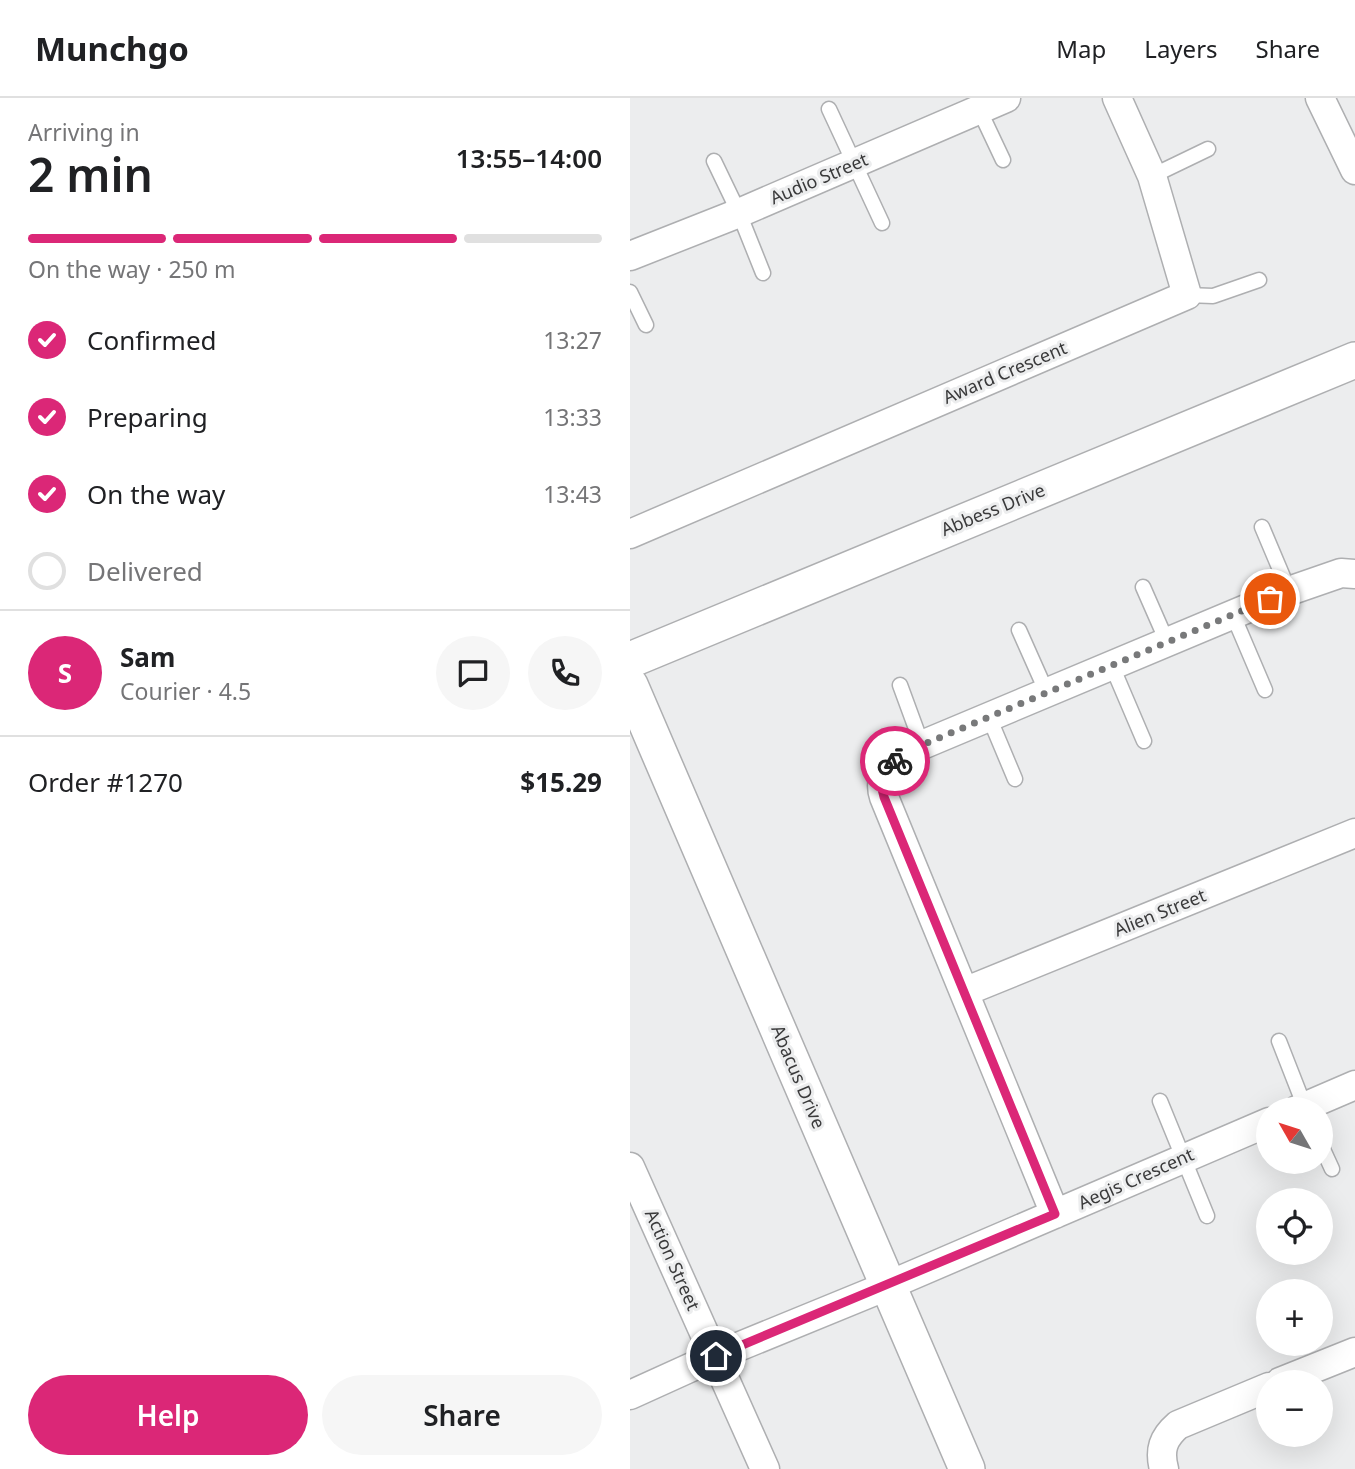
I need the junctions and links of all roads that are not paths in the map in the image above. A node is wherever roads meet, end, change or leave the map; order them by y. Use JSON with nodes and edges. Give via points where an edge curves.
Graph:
{"nodes":[{"id":1,"x":1006,"y":98,"type":"edge"},
{"id":2,"x":1117,"y":98,"type":"edge"},
{"id":3,"x":1320,"y":98,"type":"edge"},
{"id":4,"x":977,"y":104,"type":"edge"},
{"id":5,"x":829,"y":109,"type":"dead end"},
{"id":6,"x":1208,"y":149,"type":"dead end"},
{"id":7,"x":1003,"y":160,"type":"dead end"},
{"id":8,"x":714,"y":161,"type":"dead end"},
{"id":9,"x":854,"y":164,"type":"junction"},
{"id":10,"x":1355,"y":170,"type":"edge"},
{"id":11,"x":1153,"y":176,"type":"junction"},
{"id":12,"x":739,"y":213,"type":"junction"},
{"id":13,"x":882,"y":223,"type":"dead end"},
{"id":14,"x":630,"y":256,"type":"edge"},
{"id":15,"x":763,"y":273,"type":"dead end"},
{"id":16,"x":1259,"y":280,"type":"dead end"},
{"id":17,"x":630,"y":292,"type":"edge"},
{"id":18,"x":1187,"y":295,"type":"junction"},
{"id":19,"x":646,"y":325,"type":"dead end"},
{"id":20,"x":1355,"y":360,"type":"edge"},
{"id":21,"x":1262,"y":527,"type":"dead end"},
{"id":22,"x":630,"y":534,"type":"edge"},
{"id":23,"x":1355,"y":574,"type":"edge"},
{"id":24,"x":1143,"y":587,"type":"dead end"},
{"id":25,"x":1289,"y":591,"type":"junction"},
{"id":26,"x":1233,"y":615,"type":"junction"},
{"id":27,"x":1019,"y":630,"type":"dead end"},
{"id":28,"x":1168,"y":643,"type":"junction"},
{"id":29,"x":630,"y":660,"type":"edge"},
{"id":30,"x":1112,"y":666,"type":"junction"},
{"id":31,"x":630,"y":685,"type":"edge"},
{"id":32,"x":900,"y":685,"type":"dead end"},
{"id":33,"x":1265,"y":690,"type":"dead end"},
{"id":34,"x":1047,"y":693,"type":"junction"},
{"id":35,"x":989,"y":717,"type":"junction"},
{"id":36,"x":1144,"y":741,"type":"dead end"},
{"id":37,"x":922,"y":745,"type":"junction"},
{"id":38,"x":1015,"y":779,"type":"dead end"},
{"id":39,"x":1355,"y":833,"type":"edge"},
{"id":40,"x":964,"y":992,"type":"junction"},
{"id":41,"x":1279,"y":1041,"type":"dead end"},
{"id":42,"x":1355,"y":1085,"type":"edge"},
{"id":43,"x":1299,"y":1097,"type":"edge"},
{"id":44,"x":1328,"y":1097,"type":"edge"},
{"id":45,"x":1160,"y":1101,"type":"dead end"},
{"id":46,"x":1256,"y":1128,"type":"edge"},
{"id":47,"x":1185,"y":1158,"type":"junction"},
{"id":48,"x":630,"y":1167,"type":"edge"},
{"id":49,"x":1055,"y":1214,"type":"junction"},
{"id":50,"x":1208,"y":1216,"type":"dead end"},
{"id":51,"x":887,"y":1286,"type":"junction"},
{"id":52,"x":1355,"y":1352,"type":"edge"},
{"id":53,"x":716,"y":1356,"type":"junction"},
{"id":54,"x":1310,"y":1370,"type":"edge"},
{"id":55,"x":1256,"y":1392,"type":"edge"},
{"id":56,"x":630,"y":1395,"type":"edge"},
{"id":57,"x":765,"y":1469,"type":"edge"},
{"id":58,"x":967,"y":1469,"type":"edge"},
{"id":59,"x":1164,"y":1469,"type":"edge"}],
"edges":[{"from":1,"to":4,"type":"street","name":"Audio Street"},
{"from":2,"to":11,"type":"street"},
{"from":3,"to":10,"type":"street"},
{"from":4,"to":7,"type":"lane"},
{"from":4,"to":9,"type":"street","name":"Audio Street"},
{"from":5,"to":9,"type":"lane"},
{"from":6,"to":11,"type":"lane"},
{"from":8,"to":12,"type":"lane"},
{"from":9,"to":12,"type":"street","name":"Audio Street"},
{"from":9,"to":13,"type":"lane"},
{"from":11,"to":18,"type":"street"},
{"from":12,"to":14,"type":"street","name":"Audio Street"},
{"from":12,"to":15,"type":"lane"},
{"from":16,"to":18,"type":"lane","via":[[1213,296]]},
{"from":17,"to":19,"type":"lane"},
{"from":18,"to":22,"type":"street","name":"Award Crescent"},
{"from":20,"to":29,"type":"street","name":"Abbess Drive"},
{"from":21,"to":25,"type":"lane"},
{"from":23,"to":25,"type":"street","via":[[1340,573]]},
{"from":24,"to":28,"type":"lane"},
{"from":25,"to":26,"type":"street"},
{"from":26,"to":28,"type":"street"},
{"from":26,"to":33,"type":"lane"},
{"from":27,"to":34,"type":"lane"},
{"from":28,"to":30,"type":"street"},
{"from":30,"to":34,"type":"street"},
{"from":30,"to":36,"type":"lane"},
{"from":31,"to":51,"type":"street","name":"Abacus Drive"},
{"from":32,"to":37,"type":"lane"},
{"from":34,"to":35,"type":"street"},
{"from":35,"to":37,"type":"street"},
{"from":35,"to":38,"type":"lane"},
{"from":37,"to":40,"type":"street","via":[[894,761],[881,787]]},
{"from":39,"to":40,"type":"street","name":"Alien Street"},
{"from":40,"to":49,"type":"street"},
{"from":41,"to":43,"type":"lane"},
{"from":42,"to":44,"type":"street"},
{"from":45,"to":47,"type":"lane"},
{"from":46,"to":47,"type":"street","name":"Aegis Crescent"},
{"from":47,"to":49,"type":"street","name":"Aegis Crescent"},
{"from":47,"to":50,"type":"lane"},
{"from":48,"to":53,"type":"street","name":"Action Street"},
{"from":49,"to":51,"type":"street","name":"Aegis Crescent"},
{"from":51,"to":53,"type":"street","name":"Aegis Crescent"},
{"from":51,"to":58,"type":"street","name":"Abacus Drive"},
{"from":52,"to":54,"type":"street"},
{"from":53,"to":56,"type":"street","name":"Aegis Crescent"},
{"from":53,"to":57,"type":"street","name":"Action Street"},
{"from":55,"to":59,"type":"street","via":[[1167,1434],[1162,1445]]}]}
